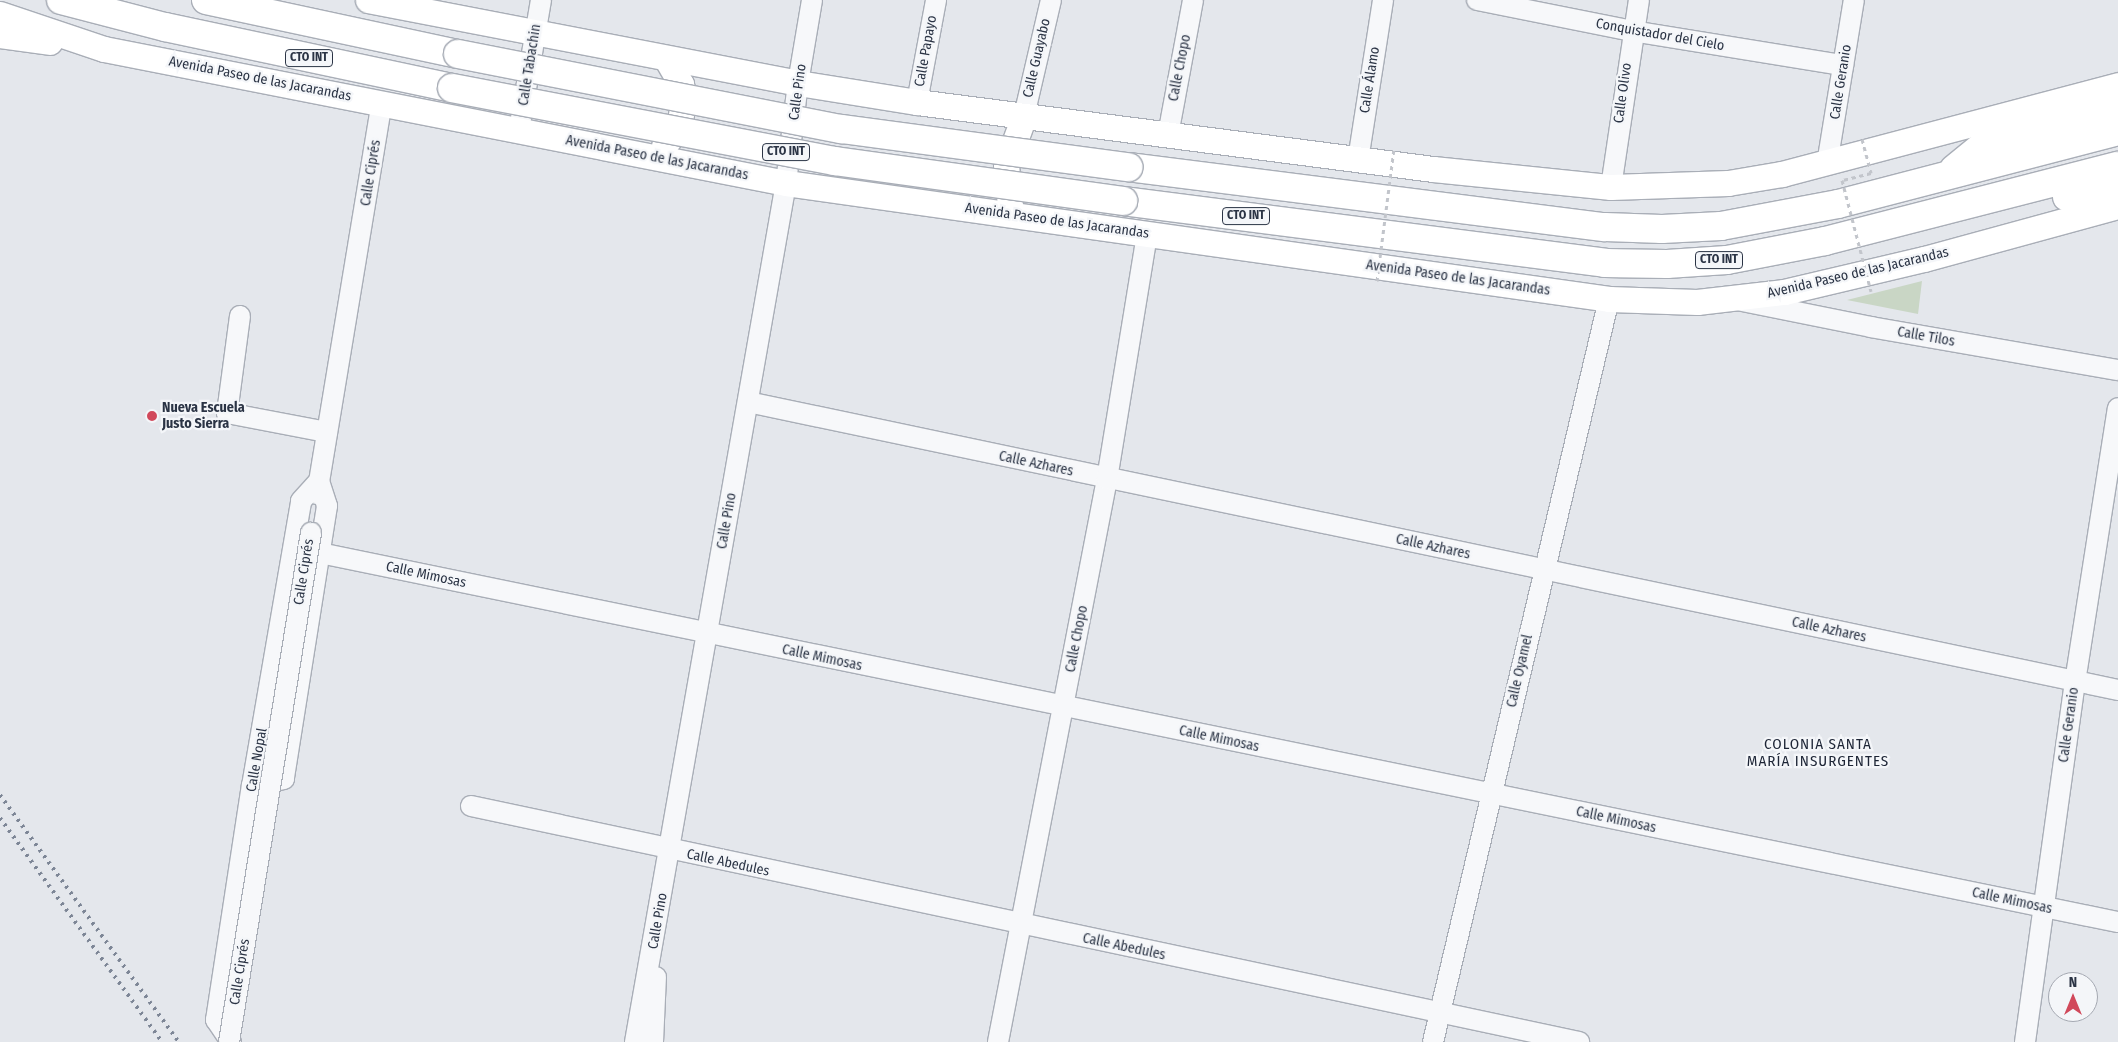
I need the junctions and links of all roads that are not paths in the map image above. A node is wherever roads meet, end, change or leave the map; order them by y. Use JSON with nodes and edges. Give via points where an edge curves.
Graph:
{"nodes":[{"id":1,"x":61,"y":0,"type":"edge"},
{"id":2,"x":206,"y":0,"type":"edge"},
{"id":3,"x":368,"y":0,"type":"edge"},
{"id":4,"x":541,"y":0,"type":"edge"},
{"id":5,"x":812,"y":0,"type":"edge"},
{"id":6,"x":936,"y":0,"type":"edge"},
{"id":7,"x":1051,"y":0,"type":"edge"},
{"id":8,"x":1193,"y":0,"type":"edge"},
{"id":9,"x":1383,"y":0,"type":"edge"},
{"id":10,"x":1477,"y":0,"type":"edge"},
{"id":11,"x":1639,"y":0,"type":"edge"},
{"id":12,"x":1854,"y":0,"type":"edge"},
{"id":13,"x":401,"y":3,"type":"edge"},
{"id":14,"x":0,"y":14,"type":"edge"},
{"id":15,"x":1632,"y":31,"type":"junction"},
{"id":16,"x":535,"y":32,"type":"junction"},
{"id":17,"x":0,"y":35,"type":"edge"},
{"id":18,"x":104,"y":48,"type":"junction"},
{"id":19,"x":666,"y":58,"type":"junction"},
{"id":20,"x":1843,"y":65,"type":"junction"},
{"id":21,"x":798,"y":83,"type":"junction"},
{"id":22,"x":2118,"y":86,"type":"edge"},
{"id":23,"x":917,"y":102,"type":"junction"},
{"id":24,"x":382,"y":103,"type":"junction"},
{"id":25,"x":2118,"y":106,"type":"edge"},
{"id":26,"x":1024,"y":116,"type":"junction"},
{"id":27,"x":520,"y":130,"type":"junction"},
{"id":28,"x":2115,"y":132,"type":"edge"},
{"id":29,"x":1168,"y":135,"type":"junction"},
{"id":30,"x":2052,"y":148,"type":"junction"},
{"id":31,"x":2086,"y":155,"type":"junction"},
{"id":32,"x":650,"y":156,"type":"junction"},
{"id":33,"x":1358,"y":160,"type":"junction"},
{"id":34,"x":1827,"y":164,"type":"junction"},
{"id":35,"x":2118,"y":165,"type":"edge"},
{"id":36,"x":1947,"y":175,"type":"junction"},
{"id":37,"x":2060,"y":181,"type":"junction"},
{"id":38,"x":786,"y":183,"type":"junction"},
{"id":39,"x":1610,"y":187,"type":"junction"},
{"id":40,"x":2118,"y":187,"type":"edge"},
{"id":41,"x":1966,"y":206,"type":"junction"},
{"id":42,"x":2118,"y":206,"type":"edge"},
{"id":43,"x":1019,"y":216,"type":"junction"},
{"id":44,"x":1147,"y":234,"type":"junction"},
{"id":45,"x":1609,"y":299,"type":"junction"},
{"id":46,"x":1735,"y":299,"type":"junction"},
{"id":47,"x":240,"y":316,"type":"dead end"},
{"id":48,"x":2118,"y":370,"type":"edge"},
{"id":49,"x":748,"y":402,"type":"junction"},
{"id":50,"x":2118,"y":408,"type":"edge"},
{"id":51,"x":328,"y":432,"type":"junction"},
{"id":52,"x":1107,"y":479,"type":"junction"},
{"id":53,"x":319,"y":481,"type":"junction"},
{"id":54,"x":320,"y":553,"type":"junction"},
{"id":55,"x":1544,"y":570,"type":"junction"},
{"id":56,"x":707,"y":634,"type":"junction"},
{"id":57,"x":2075,"y":682,"type":"junction"},
{"id":58,"x":2118,"y":690,"type":"edge"},
{"id":59,"x":1064,"y":707,"type":"junction"},
{"id":60,"x":252,"y":786,"type":"junction"},
{"id":61,"x":1492,"y":794,"type":"junction"},
{"id":62,"x":471,"y":806,"type":"dead end"},
{"id":63,"x":670,"y":850,"type":"junction"},
{"id":64,"x":2045,"y":907,"type":"junction"},
{"id":65,"x":2118,"y":922,"type":"edge"},
{"id":66,"x":1020,"y":924,"type":"junction"},
{"id":67,"x":650,"y":964,"type":"junction"},
{"id":68,"x":1440,"y":1014,"type":"junction"},
{"id":69,"x":230,"y":1042,"type":"edge"},
{"id":70,"x":625,"y":1042,"type":"edge"},
{"id":71,"x":635,"y":1042,"type":"edge"},
{"id":72,"x":653,"y":1042,"type":"edge"},
{"id":73,"x":998,"y":1042,"type":"edge"},
{"id":74,"x":1433,"y":1042,"type":"edge"},
{"id":75,"x":1578,"y":1042,"type":"edge"},
{"id":76,"x":2025,"y":1042,"type":"edge"}],
"edges":[{"from":1,"to":41,"type":"highway","number":"CTO INT","bridge":true,"via":[[165,27],[452,88],[835,161],[1605,263],[1728,260],[1816,243]]},
{"from":2,"to":36,"type":"highway","number":"CTO INT","bridge":true,"via":[[458,54],[842,129],[1605,227],[1721,226],[1781,216]]},
{"from":3,"to":13,"type":"main road"},
{"from":4,"to":16,"type":"street","name":"Calle Tabachin"},
{"from":5,"to":21,"type":"street","name":"Calle Pino"},
{"from":6,"to":23,"type":"street","name":"Calle Papayo"},
{"from":7,"to":26,"type":"street","name":"Calle Guayabo"},
{"from":8,"to":29,"type":"street","name":"Calle Chopo"},
{"from":9,"to":33,"type":"street","name":"Calle Álamo"},
{"from":10,"to":15,"type":"street","name":"Conquistador del Cielo"},
{"from":11,"to":15,"type":"street","name":"Calle Olivo"},
{"from":12,"to":20,"type":"street","name":"Calle Geranio"},
{"from":13,"to":16,"type":"main road"},
{"from":14,"to":18,"type":"main road","name":"Avenida Paseo de las Jacarandas","number":"CTO INT"},
{"from":15,"to":20,"type":"street","name":"Conquistador del Cielo"},
{"from":15,"to":39,"type":"street","name":"Calle Olivo"},
{"from":16,"to":19,"type":"main road"},
{"from":16,"to":27,"type":"street","name":"Calle Tabachin"},
{"from":17,"to":18,"type":"main road"},
{"from":18,"to":24,"type":"main road","name":"Avenida Paseo de las Jacarandas","number":"CTO INT"},
{"from":19,"to":21,"type":"main road"},
{"from":19,"to":32,"type":"main road","via":[[681,84],[683,112],[672,138]]},
{"from":20,"to":34,"type":"street","name":"Calle Geranio"},
{"from":21,"to":23,"type":"main road"},
{"from":21,"to":38,"type":"street","name":"Calle Pino"},
{"from":22,"to":34,"type":"main road"},
{"from":23,"to":26,"type":"main road"},
{"from":24,"to":27,"type":"main road","name":"Avenida Paseo de las Jacarandas","number":"CTO INT"},
{"from":24,"to":51,"type":"street","name":"Calle Ciprés"},
{"from":25,"to":36,"type":"highway","via":[[1986,143]]},
{"from":26,"to":29,"type":"main road"},
{"from":26,"to":43,"type":"main road","via":[[1006,165],[1009,204]]},
{"from":27,"to":32,"type":"main road","name":"Avenida Paseo de las Jacarandas","number":"CTO INT"},
{"from":28,"to":30,"type":"highway","number":"CTO INT"},
{"from":28,"to":31,"type":"highway"},
{"from":29,"to":33,"type":"main road"},
{"from":30,"to":31,"type":"highway"},
{"from":30,"to":36,"type":"highway","number":"CTO INT"},
{"from":31,"to":35,"type":"highway"},
{"from":31,"to":37,"type":"highway"},
{"from":32,"to":38,"type":"main road","name":"Avenida Paseo de las Jacarandas","number":"CTO INT"},
{"from":33,"to":39,"type":"main road"},
{"from":34,"to":39,"type":"main road","via":[[1728,183]]},
{"from":35,"to":37,"type":"highway","number":"CTO INT"},
{"from":37,"to":41,"type":"highway","number":"CTO INT"},
{"from":38,"to":43,"type":"main road","name":"Avenida Paseo de las Jacarandas","number":"CTO INT"},
{"from":38,"to":49,"type":"street","name":"Calle Pino"},
{"from":40,"to":41,"type":"highway","via":[[2051,200]]},
{"from":42,"to":46,"type":"main road","name":"Avenida Paseo de las Jacarandas","number":"CTO INT","via":[[1924,259],[1784,292]]},
{"from":43,"to":44,"type":"main road","name":"Avenida Paseo de las Jacarandas","number":"CTO INT"},
{"from":44,"to":45,"type":"main road","name":"Avenida Paseo de las Jacarandas","number":"CTO INT"},
{"from":44,"to":52,"type":"street","name":"Calle Chopo"},
{"from":45,"to":46,"type":"main road","name":"Avenida Paseo de las Jacarandas","number":"CTO INT","via":[[1649,303]]},
{"from":45,"to":55,"type":"street","name":"Calle Oyamel"},
{"from":46,"to":48,"type":"street","name":"Calle Tilos","via":[[1871,327]]},
{"from":47,"to":51,"type":"street","via":[[227,413]]},
{"from":49,"to":52,"type":"street","name":"Calle Azhares"},
{"from":49,"to":56,"type":"street","name":"Calle Pino"},
{"from":50,"to":57,"type":"street","name":"Calle Geranio"},
{"from":51,"to":53,"type":"street","name":"Calle Ciprés"},
{"from":52,"to":55,"type":"street","name":"Calle Azhares"},
{"from":52,"to":59,"type":"street","name":"Calle Chopo"},
{"from":53,"to":54,"type":"street","via":[[327,506]]},
{"from":53,"to":60,"type":"street","name":"Calle Nopal","via":[[301,501]]},
{"from":53,"to":69,"type":"street","name":"Calle Ciprés","bridge":true},
{"from":54,"to":56,"type":"street","name":"Calle Mimosas"},
{"from":54,"to":60,"type":"street","via":[[284,779]]},
{"from":55,"to":57,"type":"street","name":"Calle Azhares"},
{"from":55,"to":61,"type":"street","name":"Calle Oyamel"},
{"from":56,"to":59,"type":"street","name":"Calle Mimosas"},
{"from":56,"to":63,"type":"street","name":"Calle Pino"},
{"from":57,"to":58,"type":"street","name":"Calle Azhares"},
{"from":57,"to":64,"type":"street","name":"Calle Geranio"},
{"from":59,"to":61,"type":"street","name":"Calle Mimosas"},
{"from":59,"to":66,"type":"street","name":"Calle Chopo"},
{"from":60,"to":69,"type":"street","name":"Calle Nopal","via":[[216,1020]]},
{"from":61,"to":64,"type":"street","name":"Calle Mimosas"},
{"from":61,"to":68,"type":"street","name":"Calle Oyamel"},
{"from":62,"to":63,"type":"street","name":"Calle Abedules"},
{"from":63,"to":66,"type":"street","name":"Calle Abedules"},
{"from":63,"to":67,"type":"street","name":"Calle Pino"},
{"from":64,"to":65,"type":"street","name":"Calle Mimosas"},
{"from":64,"to":76,"type":"street","name":"Calle Geranio"},
{"from":66,"to":68,"type":"street","name":"Calle Abedules"},
{"from":66,"to":73,"type":"street","name":"Calle Chopo"},
{"from":67,"to":70,"type":"street","via":[[638,974]]},
{"from":67,"to":71,"type":"street","name":"Calle Pino"},
{"from":67,"to":72,"type":"street","via":[[657,980]]},
{"from":68,"to":74,"type":"street","name":"Calle Oyamel"},
{"from":68,"to":75,"type":"street","name":"Calle Abedules"}]}
